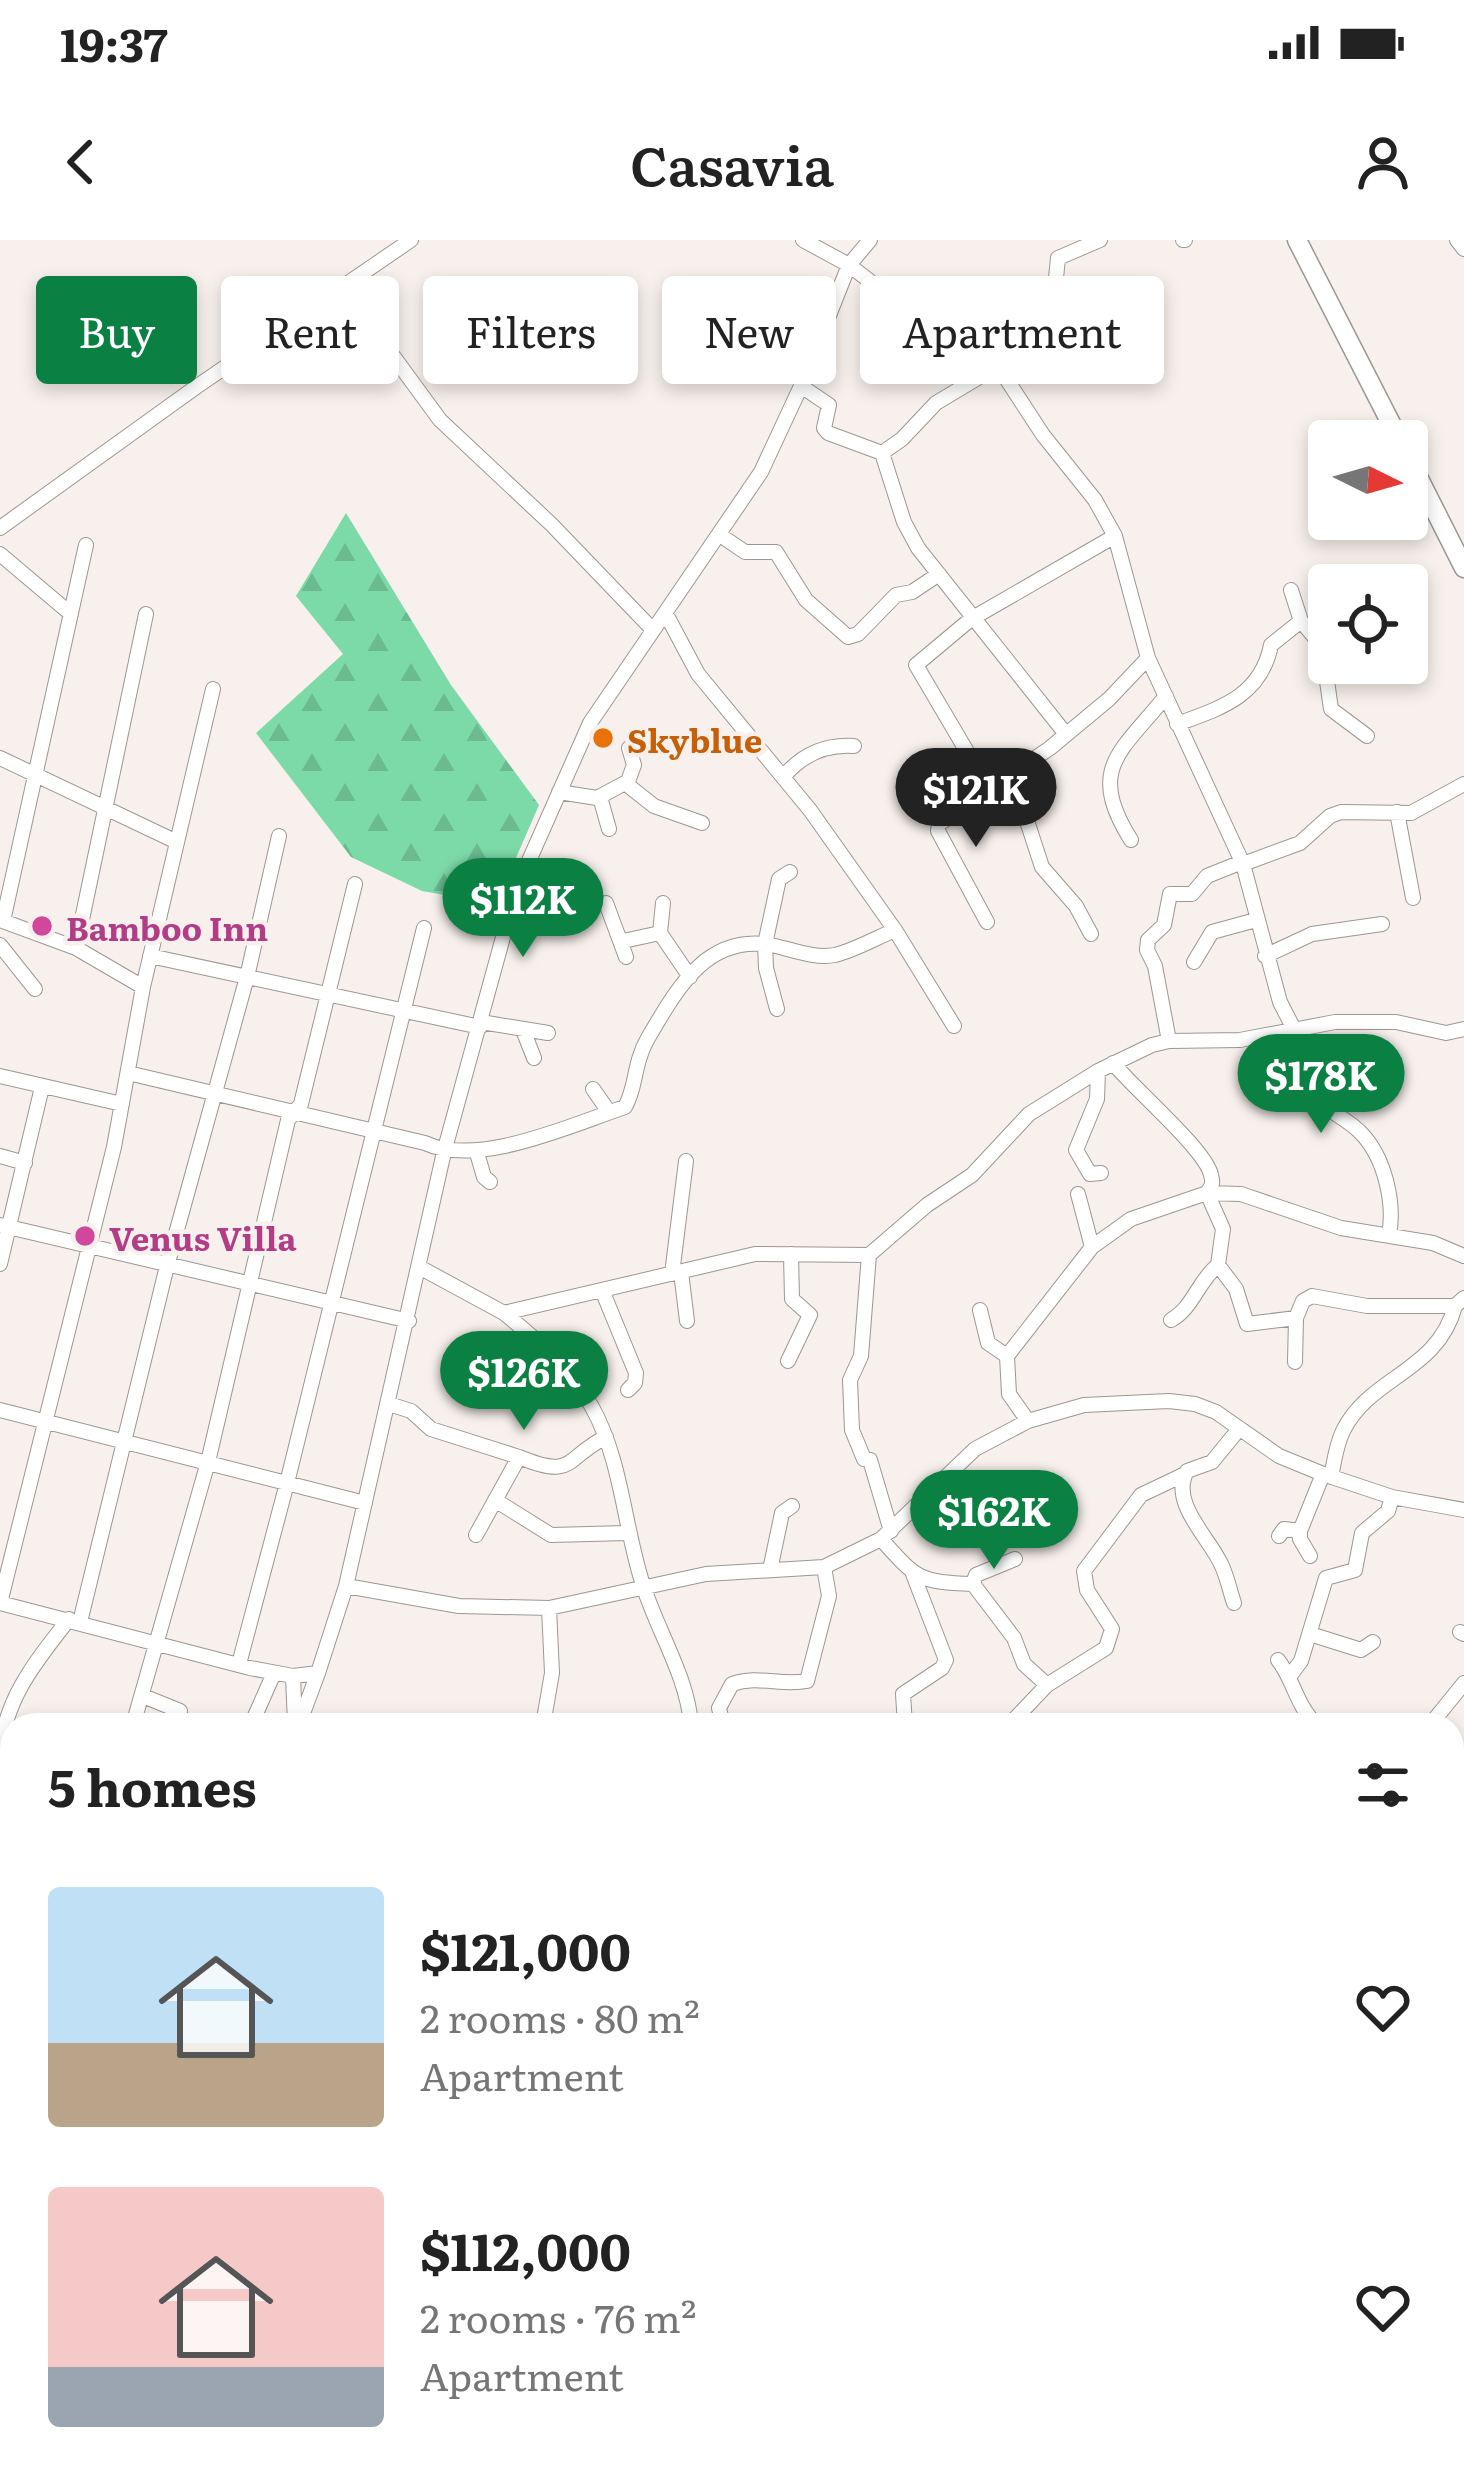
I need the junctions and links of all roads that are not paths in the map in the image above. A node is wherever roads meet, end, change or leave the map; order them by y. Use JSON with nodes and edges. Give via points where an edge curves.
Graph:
{"nodes":[{"id":1,"x":412,"y":240,"type":"edge"},
{"id":2,"x":803,"y":240,"type":"edge"},
{"id":3,"x":869,"y":240,"type":"edge"},
{"id":4,"x":1100,"y":240,"type":"edge"},
{"id":5,"x":1297,"y":240,"type":"edge"},
{"id":6,"x":1457,"y":240,"type":"edge"},
{"id":7,"x":1065,"y":247,"type":"edge"},
{"id":8,"x":1464,"y":249,"type":"edge"},
{"id":9,"x":849,"y":265,"type":"junction"},
{"id":10,"x":362,"y":276,"type":"edge"},
{"id":11,"x":863,"y":276,"type":"edge"},
{"id":12,"x":1056,"y":276,"type":"edge"},
{"id":13,"x":399,"y":364,"type":"edge"},
{"id":14,"x":221,"y":370,"type":"edge"},
{"id":15,"x":969,"y":384,"type":"edge"},
{"id":16,"x":1007,"y":384,"type":"edge"},
{"id":17,"x":801,"y":386,"type":"junction"},
{"id":18,"x":1389,"y":420,"type":"edge"},
{"id":19,"x":882,"y":453,"type":"junction"},
{"id":20,"x":1428,"y":497,"type":"edge"},
{"id":21,"x":0,"y":528,"type":"edge"},
{"id":22,"x":720,"y":535,"type":"junction"},
{"id":23,"x":1114,"y":536,"type":"junction"},
{"id":24,"x":86,"y":544,"type":"dead end"},
{"id":25,"x":0,"y":554,"type":"edge"},
{"id":26,"x":1464,"y":568,"type":"edge"},
{"id":27,"x":939,"y":574,"type":"junction"},
{"id":28,"x":1291,"y":590,"type":"dead end"},
{"id":29,"x":71,"y":614,"type":"junction"},
{"id":30,"x":146,"y":614,"type":"dead end"},
{"id":31,"x":666,"y":614,"type":"junction"},
{"id":32,"x":971,"y":619,"type":"junction"},
{"id":33,"x":1301,"y":620,"type":"junction"},
{"id":34,"x":652,"y":629,"type":"junction"},
{"id":35,"x":1148,"y":658,"type":"junction"},
{"id":36,"x":213,"y":689,"type":"dead end"},
{"id":37,"x":1166,"y":696,"type":"junction"},
{"id":38,"x":1178,"y":724,"type":"junction"},
{"id":39,"x":1065,"y":734,"type":"junction"},
{"id":40,"x":1366,"y":736,"type":"dead end"},
{"id":41,"x":854,"y":746,"type":"dead end"},
{"id":42,"x":629,"y":748,"type":"dead end"},
{"id":43,"x":0,"y":758,"type":"edge"},
{"id":44,"x":38,"y":776,"type":"junction"},
{"id":45,"x":784,"y":776,"type":"junction"},
{"id":46,"x":627,"y":784,"type":"junction"},
{"id":47,"x":1464,"y":784,"type":"edge"},
{"id":48,"x":997,"y":786,"type":"junction"},
{"id":49,"x":559,"y":792,"type":"junction"},
{"id":50,"x":600,"y":797,"type":"junction"},
{"id":51,"x":106,"y":808,"type":"junction"},
{"id":52,"x":1397,"y":812,"type":"junction"},
{"id":53,"x":702,"y":824,"type":"dead end"},
{"id":54,"x":610,"y":830,"type":"dead end"},
{"id":55,"x":279,"y":836,"type":"dead end"},
{"id":56,"x":1131,"y":840,"type":"dead end"},
{"id":57,"x":177,"y":842,"type":"junction"},
{"id":58,"x":1242,"y":863,"type":"junction"},
{"id":59,"x":790,"y":872,"type":"dead end"},
{"id":60,"x":355,"y":884,"type":"dead end"},
{"id":61,"x":1413,"y":898,"type":"dead end"},
{"id":62,"x":662,"y":902,"type":"dead end"},
{"id":63,"x":606,"y":903,"type":"dead end"},
{"id":64,"x":1256,"y":920,"type":"junction"},
{"id":65,"x":1,"y":921,"type":"edge"},
{"id":66,"x":987,"y":922,"type":"dead end"},
{"id":67,"x":1382,"y":924,"type":"dead end"},
{"id":68,"x":424,"y":928,"type":"dead end"},
{"id":69,"x":895,"y":930,"type":"junction"},
{"id":70,"x":660,"y":933,"type":"junction"},
{"id":71,"x":1090,"y":934,"type":"dead end"},
{"id":72,"x":0,"y":944,"type":"edge"},
{"id":73,"x":765,"y":944,"type":"junction"},
{"id":74,"x":76,"y":948,"type":"junction"},
{"id":75,"x":150,"y":956,"type":"junction"},
{"id":76,"x":1265,"y":956,"type":"junction"},
{"id":77,"x":1194,"y":962,"type":"dead end"},
{"id":78,"x":690,"y":976,"type":"junction"},
{"id":79,"x":247,"y":977,"type":"junction"},
{"id":80,"x":143,"y":987,"type":"junction"},
{"id":81,"x":34,"y":989,"type":"dead end"},
{"id":82,"x":327,"y":993,"type":"junction"},
{"id":83,"x":777,"y":1009,"type":"dead end"},
{"id":84,"x":402,"y":1010,"type":"junction"},
{"id":85,"x":481,"y":1024,"type":"junction"},
{"id":86,"x":954,"y":1026,"type":"dead end"},
{"id":87,"x":1291,"y":1029,"type":"junction"},
{"id":88,"x":1464,"y":1029,"type":"edge"},
{"id":89,"x":523,"y":1030,"type":"junction"},
{"id":90,"x":548,"y":1033,"type":"dead end"},
{"id":91,"x":1169,"y":1042,"type":"junction"},
{"id":92,"x":535,"y":1058,"type":"dead end"},
{"id":93,"x":1113,"y":1063,"type":"junction"},
{"id":94,"x":1098,"y":1071,"type":"junction"},
{"id":95,"x":128,"y":1073,"type":"junction"},
{"id":96,"x":0,"y":1076,"type":"edge"},
{"id":97,"x":42,"y":1087,"type":"junction"},
{"id":98,"x":593,"y":1089,"type":"dead end"},
{"id":99,"x":216,"y":1093,"type":"junction"},
{"id":100,"x":122,"y":1104,"type":"junction"},
{"id":101,"x":294,"y":1112,"type":"junction"},
{"id":102,"x":609,"y":1112,"type":"junction"},
{"id":103,"x":371,"y":1131,"type":"junction"},
{"id":104,"x":445,"y":1152,"type":"junction"},
{"id":105,"x":477,"y":1154,"type":"junction"},
{"id":106,"x":0,"y":1156,"type":"edge"},
{"id":107,"x":686,"y":1161,"type":"dead end"},
{"id":108,"x":25,"y":1163,"type":"junction"},
{"id":109,"x":1101,"y":1174,"type":"dead end"},
{"id":110,"x":490,"y":1182,"type":"dead end"},
{"id":111,"x":1207,"y":1193,"type":"junction"},
{"id":112,"x":1078,"y":1194,"type":"dead end"},
{"id":113,"x":6,"y":1226,"type":"edge"},
{"id":114,"x":1390,"y":1235,"type":"junction"},
{"id":115,"x":88,"y":1244,"type":"junction"},
{"id":116,"x":1092,"y":1246,"type":"junction"},
{"id":117,"x":791,"y":1254,"type":"junction"},
{"id":118,"x":869,"y":1255,"type":"junction"},
{"id":119,"x":1464,"y":1256,"type":"edge"},
{"id":120,"x":0,"y":1264,"type":"edge"},
{"id":121,"x":1218,"y":1265,"type":"junction"},
{"id":122,"x":167,"y":1266,"type":"junction"},
{"id":123,"x":421,"y":1268,"type":"junction"},
{"id":124,"x":676,"y":1273,"type":"junction"},
{"id":125,"x":248,"y":1286,"type":"junction"},
{"id":126,"x":602,"y":1291,"type":"junction"},
{"id":127,"x":329,"y":1302,"type":"junction"},
{"id":128,"x":1459,"y":1302,"type":"edge"},
{"id":129,"x":980,"y":1310,"type":"dead end"},
{"id":130,"x":504,"y":1313,"type":"junction"},
{"id":131,"x":1296,"y":1318,"type":"junction"},
{"id":132,"x":1171,"y":1320,"type":"dead end"},
{"id":133,"x":409,"y":1321,"type":"junction"},
{"id":134,"x":687,"y":1321,"type":"dead end"},
{"id":135,"x":1007,"y":1356,"type":"junction"},
{"id":136,"x":788,"y":1361,"type":"dead end"},
{"id":137,"x":1294,"y":1361,"type":"dead end"},
{"id":138,"x":628,"y":1390,"type":"dead end"},
{"id":139,"x":389,"y":1404,"type":"junction"},
{"id":140,"x":0,"y":1410,"type":"edge"},
{"id":141,"x":45,"y":1421,"type":"junction"},
{"id":142,"x":1028,"y":1421,"type":"junction"},
{"id":143,"x":1239,"y":1429,"type":"junction"},
{"id":144,"x":606,"y":1437,"type":"junction"},
{"id":145,"x":122,"y":1444,"type":"junction"},
{"id":146,"x":520,"y":1457,"type":"junction"},
{"id":147,"x":208,"y":1462,"type":"junction"},
{"id":148,"x":1183,"y":1475,"type":"junction"},
{"id":149,"x":1327,"y":1476,"type":"junction"},
{"id":150,"x":287,"y":1483,"type":"junction"},
{"id":151,"x":1392,"y":1497,"type":"junction"},
{"id":152,"x":495,"y":1500,"type":"junction"},
{"id":153,"x":365,"y":1503,"type":"junction"},
{"id":154,"x":793,"y":1506,"type":"dead end"},
{"id":155,"x":1464,"y":1510,"type":"edge"},
{"id":156,"x":1300,"y":1531,"type":"junction"},
{"id":157,"x":627,"y":1532,"type":"junction"},
{"id":158,"x":476,"y":1535,"type":"dead end"},
{"id":159,"x":886,"y":1535,"type":"junction"},
{"id":160,"x":1279,"y":1536,"type":"dead end"},
{"id":161,"x":1310,"y":1556,"type":"dead end"},
{"id":162,"x":1015,"y":1559,"type":"dead end"},
{"id":163,"x":824,"y":1567,"type":"junction"},
{"id":164,"x":770,"y":1570,"type":"junction"},
{"id":165,"x":913,"y":1574,"type":"junction"},
{"id":166,"x":973,"y":1584,"type":"junction"},
{"id":167,"x":346,"y":1586,"type":"junction"},
{"id":168,"x":643,"y":1587,"type":"junction"},
{"id":169,"x":1234,"y":1603,"type":"dead end"},
{"id":170,"x":549,"y":1608,"type":"junction"},
{"id":171,"x":75,"y":1621,"type":"junction"},
{"id":172,"x":1310,"y":1634,"type":"junction"},
{"id":173,"x":158,"y":1642,"type":"junction"},
{"id":174,"x":1372,"y":1642,"type":"dead end"},
{"id":175,"x":1278,"y":1660,"type":"dead end"},
{"id":176,"x":239,"y":1664,"type":"junction"},
{"id":177,"x":274,"y":1672,"type":"junction"},
{"id":178,"x":318,"y":1673,"type":"junction"},
{"id":179,"x":292,"y":1676,"type":"junction"},
{"id":180,"x":1289,"y":1677,"type":"junction"},
{"id":181,"x":1464,"y":1683,"type":"edge"},
{"id":182,"x":1047,"y":1685,"type":"junction"},
{"id":183,"x":143,"y":1696,"type":"junction"},
{"id":184,"x":718,"y":1708,"type":"junction"},
{"id":185,"x":180,"y":1711,"type":"dead end"},
{"id":186,"x":7,"y":1713,"type":"edge"},
{"id":187,"x":137,"y":1713,"type":"edge"},
{"id":188,"x":256,"y":1713,"type":"edge"},
{"id":189,"x":296,"y":1713,"type":"edge"},
{"id":190,"x":302,"y":1713,"type":"edge"},
{"id":191,"x":546,"y":1713,"type":"edge"},
{"id":192,"x":688,"y":1713,"type":"edge"},
{"id":193,"x":708,"y":1713,"type":"edge"},
{"id":194,"x":719,"y":1713,"type":"edge"},
{"id":195,"x":904,"y":1713,"type":"edge"},
{"id":196,"x":1020,"y":1713,"type":"edge"},
{"id":197,"x":1308,"y":1713,"type":"edge"},
{"id":198,"x":1440,"y":1713,"type":"edge"},
{"id":199,"x":0,"y":2386,"type":"edge"},
{"id":200,"x":0,"y":2397,"type":"edge"}],
"edges":[{"from":1,"to":10,"type":"street"},
{"from":2,"to":9,"type":"street"},
{"from":3,"to":9,"type":"street"},
{"from":4,"to":7,"type":"street"},
{"from":5,"to":18,"type":"main road"},
{"from":6,"to":8,"type":"street"},
{"from":7,"to":12,"type":"street"},
{"from":9,"to":11,"type":"street"},
{"from":9,"to":17,"type":"street"},
{"from":13,"to":34,"type":"street","via":[[440,420]]},
{"from":14,"to":21,"type":"street"},
{"from":15,"to":19,"type":"street"},
{"from":16,"to":23,"type":"street"},
{"from":17,"to":19,"type":"street","via":[[829,405],[828,433]]},
{"from":17,"to":22,"type":"street"},
{"from":19,"to":27,"type":"street","via":[[904,522]]},
{"from":20,"to":26,"type":"main road"},
{"from":22,"to":27,"type":"street","via":[[745,552],[776,552],[806,600],[848,637],[896,595]]},
{"from":22,"to":31,"type":"street"},
{"from":23,"to":32,"type":"street"},
{"from":23,"to":35,"type":"street"},
{"from":24,"to":29,"type":"street"},
{"from":25,"to":29,"type":"street"},
{"from":27,"to":32,"type":"street"},
{"from":28,"to":33,"type":"street"},
{"from":29,"to":44,"type":"street"},
{"from":30,"to":51,"type":"street"},
{"from":31,"to":34,"type":"street"},
{"from":31,"to":45,"type":"street","via":[[698,674]]},
{"from":32,"to":39,"type":"street"},
{"from":32,"to":48,"type":"street","via":[[919,659],[917,672]]},
{"from":33,"to":38,"type":"street","via":[[1271,645],[1246,695]]},
{"from":33,"to":40,"type":"street","via":[[1322,646],[1331,709]]},
{"from":34,"to":49,"type":"street","via":[[590,723]]},
{"from":35,"to":37,"type":"street"},
{"from":35,"to":39,"type":"street"},
{"from":36,"to":57,"type":"street"},
{"from":37,"to":38,"type":"street"},
{"from":37,"to":56,"type":"street","via":[[1110,765],[1108,790]]},
{"from":38,"to":58,"type":"street"},
{"from":39,"to":48,"type":"street"},
{"from":41,"to":45,"type":"street","via":[[798,759]]},
{"from":42,"to":46,"type":"street"},
{"from":43,"to":44,"type":"street"},
{"from":44,"to":51,"type":"street"},
{"from":44,"to":65,"type":"street"},
{"from":45,"to":69,"type":"street"},
{"from":46,"to":50,"type":"street"},
{"from":46,"to":53,"type":"street","via":[[654,806]]},
{"from":47,"to":52,"type":"street","via":[[1411,813]]},
{"from":48,"to":66,"type":"street","via":[[938,831]]},
{"from":48,"to":71,"type":"street","via":[[1027,821],[1042,867]]},
{"from":49,"to":50,"type":"street"},
{"from":49,"to":85,"type":"street","via":[[516,890]]},
{"from":50,"to":54,"type":"street"},
{"from":51,"to":57,"type":"street"},
{"from":51,"to":74,"type":"street"},
{"from":52,"to":58,"type":"street","via":[[1342,812],[1300,843]]},
{"from":52,"to":61,"type":"street"},
{"from":55,"to":79,"type":"street"},
{"from":57,"to":75,"type":"street"},
{"from":58,"to":64,"type":"street"},
{"from":58,"to":91,"type":"street","via":[[1207,876],[1192,894],[1170,894],[1164,925],[1148,940]]},
{"from":59,"to":73,"type":"street","via":[[778,879]]},
{"from":60,"to":82,"type":"street"},
{"from":62,"to":70,"type":"street"},
{"from":63,"to":70,"type":"street","via":[[624,949]]},
{"from":64,"to":76,"type":"street"},
{"from":64,"to":77,"type":"street","via":[[1212,932]]},
{"from":65,"to":74,"type":"street"},
{"from":67,"to":76,"type":"street","via":[[1312,934]]},
{"from":68,"to":84,"type":"street"},
{"from":69,"to":73,"type":"street","via":[[835,955]]},
{"from":69,"to":86,"type":"street"},
{"from":70,"to":78,"type":"street"},
{"from":72,"to":81,"type":"street"},
{"from":73,"to":78,"type":"street","via":[[716,950]]},
{"from":73,"to":83,"type":"street"},
{"from":74,"to":80,"type":"street"},
{"from":75,"to":79,"type":"street"},
{"from":75,"to":80,"type":"street"},
{"from":76,"to":87,"type":"street"},
{"from":78,"to":102,"type":"street","via":[[640,1052],[626,1107]]},
{"from":79,"to":82,"type":"street"},
{"from":79,"to":99,"type":"street"},
{"from":80,"to":95,"type":"street"},
{"from":82,"to":84,"type":"street"},
{"from":82,"to":101,"type":"street"},
{"from":84,"to":85,"type":"street"},
{"from":84,"to":103,"type":"street"},
{"from":85,"to":89,"type":"street"},
{"from":85,"to":104,"type":"street"},
{"from":87,"to":88,"type":"street","via":[[1376,1021]]},
{"from":87,"to":91,"type":"street"},
{"from":87,"to":114,"type":"street","via":[[1319,1078],[1316,1095],[1372,1150],[1389,1187]]},
{"from":89,"to":90,"type":"street"},
{"from":89,"to":92,"type":"street"},
{"from":91,"to":93,"type":"street"},
{"from":93,"to":94,"type":"street"},
{"from":93,"to":111,"type":"street","via":[[1198,1152],[1211,1172]]},
{"from":94,"to":109,"type":"street","via":[[1097,1099],[1076,1150],[1090,1174]]},
{"from":94,"to":118,"type":"street","via":[[1029,1114],[994,1156]]},
{"from":95,"to":99,"type":"street"},
{"from":95,"to":100,"type":"street"},
{"from":96,"to":97,"type":"street"},
{"from":97,"to":100,"type":"street"},
{"from":97,"to":108,"type":"street"},
{"from":98,"to":102,"type":"street"},
{"from":99,"to":101,"type":"street"},
{"from":99,"to":122,"type":"street"},
{"from":100,"to":115,"type":"street"},
{"from":101,"to":103,"type":"street"},
{"from":101,"to":125,"type":"street"},
{"from":102,"to":105,"type":"street"},
{"from":103,"to":104,"type":"street"},
{"from":103,"to":127,"type":"street"},
{"from":104,"to":105,"type":"street"},
{"from":104,"to":123,"type":"street"},
{"from":105,"to":110,"type":"street"},
{"from":106,"to":108,"type":"street"},
{"from":107,"to":124,"type":"street"},
{"from":108,"to":113,"type":"street"},
{"from":111,"to":114,"type":"street","via":[[1240,1194],[1341,1228]]},
{"from":111,"to":116,"type":"street","via":[[1131,1219]]},
{"from":111,"to":121,"type":"street","via":[[1223,1229]]},
{"from":112,"to":116,"type":"street"},
{"from":113,"to":115,"type":"street"},
{"from":113,"to":120,"type":"street"},
{"from":114,"to":119,"type":"street"},
{"from":115,"to":122,"type":"street"},
{"from":115,"to":141,"type":"street"},
{"from":116,"to":135,"type":"street"},
{"from":117,"to":118,"type":"street"},
{"from":117,"to":124,"type":"street"},
{"from":117,"to":136,"type":"street","via":[[792,1299],[810,1315]]},
{"from":118,"to":159,"type":"street","via":[[850,1414],[870,1460]]},
{"from":121,"to":131,"type":"street","via":[[1247,1324]]},
{"from":121,"to":132,"type":"street"},
{"from":122,"to":125,"type":"street"},
{"from":122,"to":145,"type":"street"},
{"from":123,"to":130,"type":"street"},
{"from":123,"to":133,"type":"street"},
{"from":124,"to":126,"type":"street"},
{"from":124,"to":134,"type":"street"},
{"from":125,"to":127,"type":"street"},
{"from":125,"to":147,"type":"street"},
{"from":126,"to":130,"type":"street"},
{"from":126,"to":138,"type":"street","via":[[636,1373]]},
{"from":127,"to":133,"type":"street"},
{"from":127,"to":150,"type":"street"},
{"from":128,"to":131,"type":"street","via":[[1367,1306],[1312,1296]]},
{"from":128,"to":149,"type":"street","via":[[1428,1356],[1381,1389],[1343,1431]]},
{"from":129,"to":135,"type":"street","via":[[988,1343]]},
{"from":130,"to":144,"type":"street","via":[[584,1392]]},
{"from":131,"to":137,"type":"street"},
{"from":133,"to":139,"type":"street"},
{"from":135,"to":142,"type":"street","via":[[1009,1394]]},
{"from":139,"to":146,"type":"street","via":[[431,1430]]},
{"from":139,"to":153,"type":"street"},
{"from":140,"to":141,"type":"street"},
{"from":141,"to":145,"type":"street"},
{"from":141,"to":171,"type":"street","via":[[0,1603]]},
{"from":142,"to":143,"type":"street","via":[[1084,1406],[1169,1401],[1216,1412]]},
{"from":142,"to":159,"type":"street","via":[[975,1449]]},
{"from":143,"to":148,"type":"street","via":[[1212,1462]]},
{"from":143,"to":149,"type":"street"},
{"from":144,"to":146,"type":"street","via":[[563,1467]]},
{"from":144,"to":157,"type":"street"},
{"from":145,"to":147,"type":"street"},
{"from":145,"to":171,"type":"street"},
{"from":146,"to":152,"type":"street"},
{"from":147,"to":150,"type":"street"},
{"from":147,"to":173,"type":"street"},
{"from":148,"to":169,"type":"street","via":[[1188,1511],[1222,1564]]},
{"from":148,"to":182,"type":"street","via":[[1141,1495],[1088,1564],[1083,1580],[1111,1639]]},
{"from":149,"to":151,"type":"street"},
{"from":149,"to":156,"type":"street"},
{"from":150,"to":153,"type":"street"},
{"from":150,"to":176,"type":"street"},
{"from":151,"to":155,"type":"street"},
{"from":151,"to":172,"type":"street","via":[[1362,1533],[1355,1570],[1326,1578]]},
{"from":152,"to":157,"type":"street","via":[[550,1535]]},
{"from":152,"to":158,"type":"street"},
{"from":153,"to":167,"type":"street"},
{"from":154,"to":164,"type":"street","via":[[782,1513]]},
{"from":156,"to":160,"type":"street"},
{"from":156,"to":161,"type":"street"},
{"from":157,"to":168,"type":"street"},
{"from":159,"to":163,"type":"street"},
{"from":159,"to":165,"type":"street"},
{"from":162,"to":166,"type":"street","via":[[976,1575]]},
{"from":163,"to":164,"type":"street"},
{"from":163,"to":184,"type":"street","via":[[829,1596],[807,1681],[744,1679]]},
{"from":164,"to":168,"type":"street"},
{"from":165,"to":166,"type":"street"},
{"from":165,"to":195,"type":"street","via":[[946,1660],[903,1694]]},
{"from":166,"to":182,"type":"street","via":[[1024,1664]]},
{"from":167,"to":170,"type":"street","via":[[459,1606]]},
{"from":167,"to":178,"type":"street"},
{"from":168,"to":170,"type":"street"},
{"from":168,"to":192,"type":"street"},
{"from":170,"to":191,"type":"street"},
{"from":171,"to":173,"type":"street"},
{"from":171,"to":186,"type":"street"},
{"from":172,"to":174,"type":"street","via":[[1360,1650]]},
{"from":172,"to":180,"type":"street"},
{"from":173,"to":176,"type":"street"},
{"from":173,"to":183,"type":"street"},
{"from":175,"to":180,"type":"street"},
{"from":176,"to":177,"type":"street"},
{"from":177,"to":179,"type":"street"},
{"from":177,"to":188,"type":"street"},
{"from":178,"to":179,"type":"street"},
{"from":178,"to":190,"type":"street"},
{"from":179,"to":189,"type":"street"},
{"from":180,"to":197,"type":"street"},
{"from":181,"to":198,"type":"street"},
{"from":182,"to":196,"type":"street"},
{"from":183,"to":185,"type":"street"},
{"from":183,"to":187,"type":"street"},
{"from":184,"to":193,"type":"street"},
{"from":184,"to":194,"type":"street"},
{"from":199,"to":200,"type":"street"}]}
